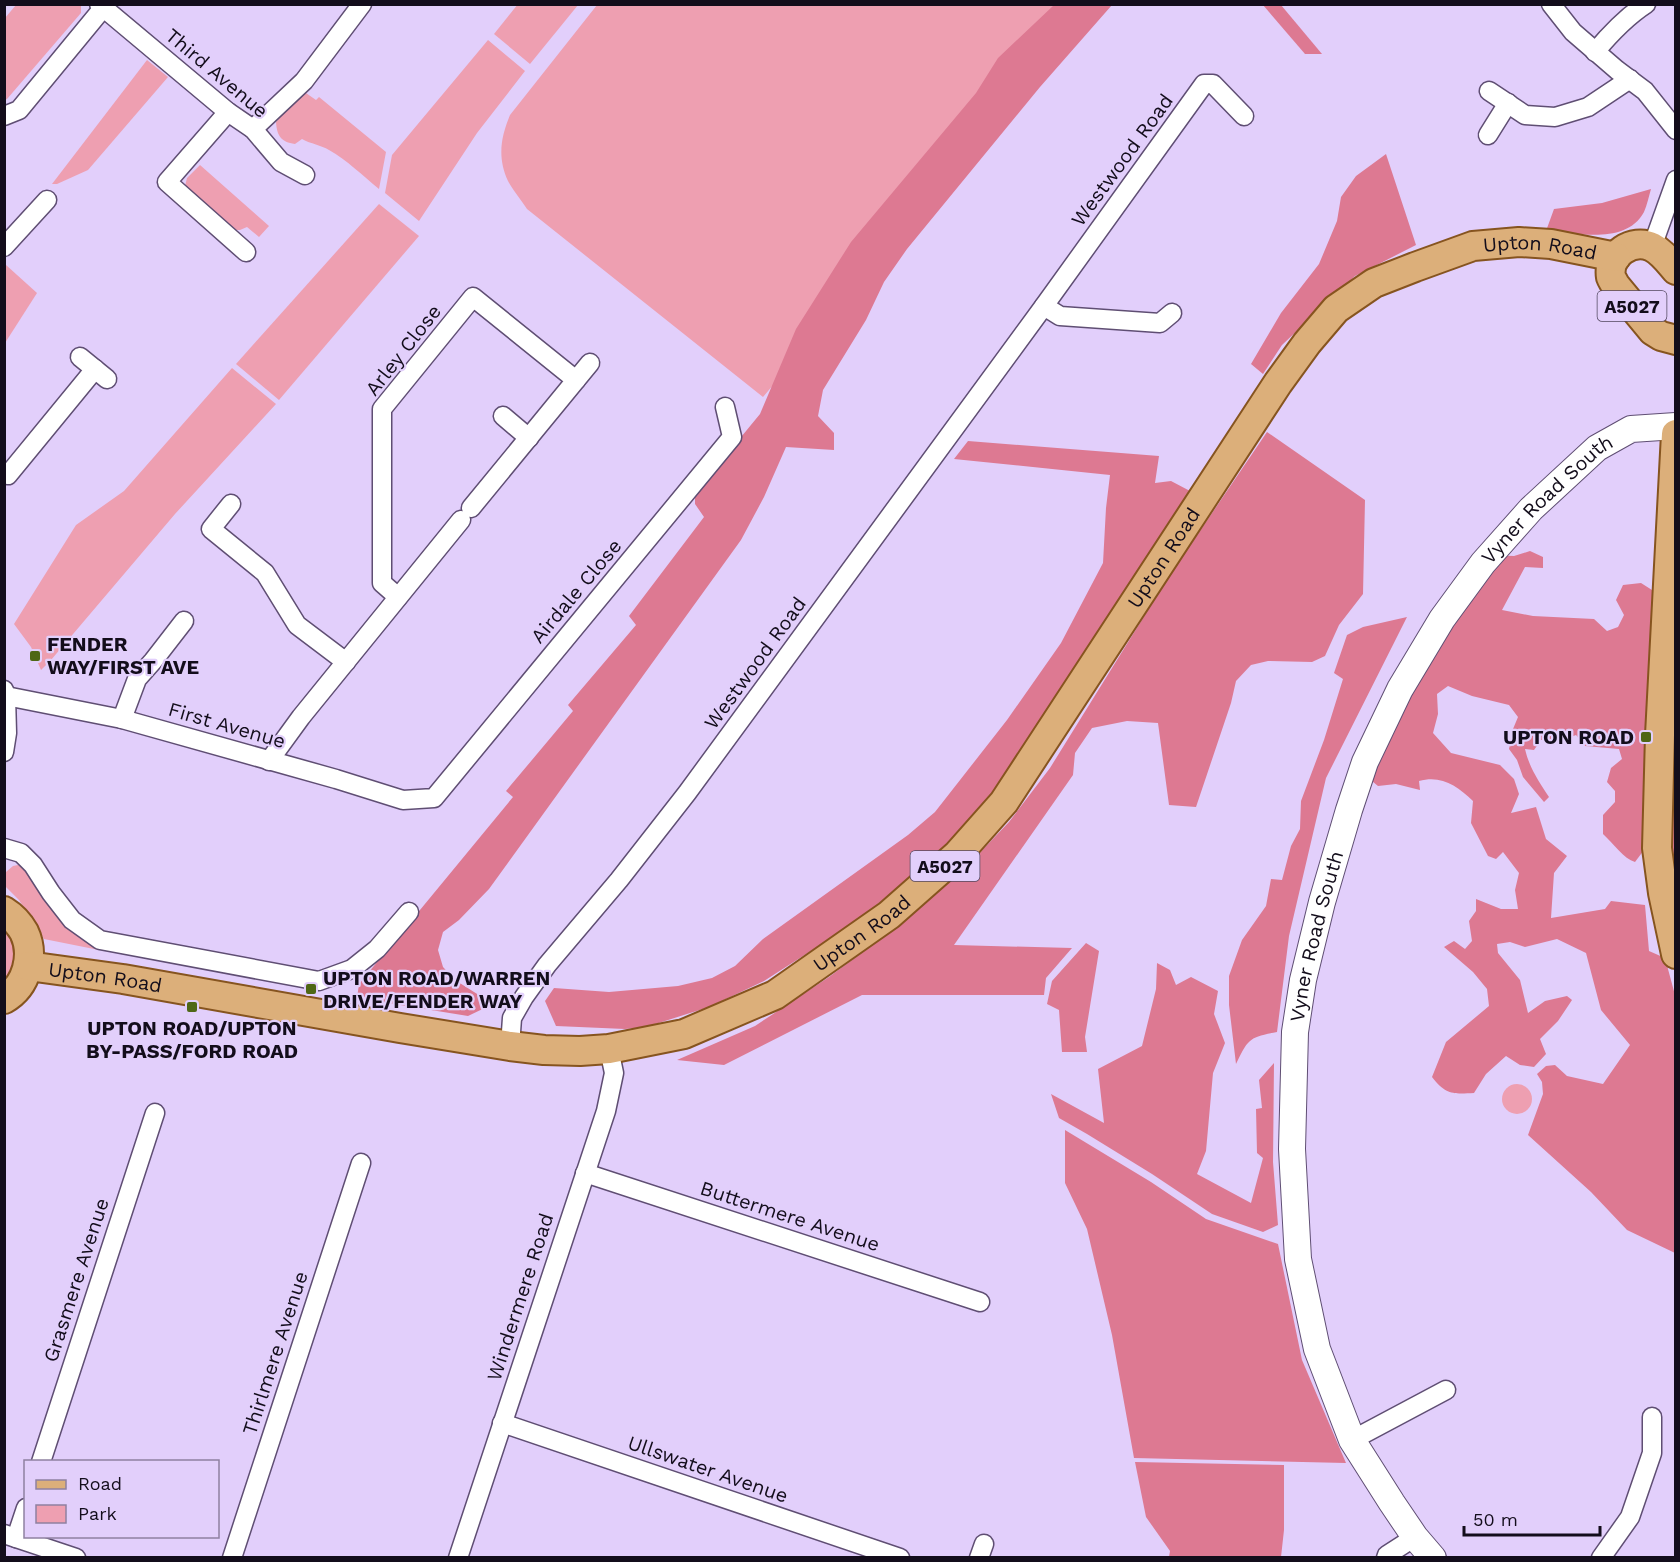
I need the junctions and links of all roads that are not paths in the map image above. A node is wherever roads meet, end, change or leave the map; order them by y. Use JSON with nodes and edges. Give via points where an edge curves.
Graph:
{"nodes":[{"id":1,"x":129,"y":4,"type":"edge"},
{"id":2,"x":362,"y":4,"type":"edge"},
{"id":3,"x":1551,"y":4,"type":"edge"},
{"id":4,"x":1646,"y":4,"type":"edge"},
{"id":5,"x":101,"y":6,"type":"edge"},
{"id":6,"x":118,"y":19,"type":"junction"},
{"id":7,"x":1595,"y":52,"type":"junction"},
{"id":8,"x":1630,"y":79,"type":"junction"},
{"id":9,"x":1489,"y":91,"type":"dead end"},
{"id":10,"x":1508,"y":104,"type":"junction"},
{"id":11,"x":228,"y":112,"type":"junction"},
{"id":12,"x":4,"y":116,"type":"edge"},
{"id":13,"x":1244,"y":116,"type":"dead end"},
{"id":14,"x":253,"y":129,"type":"junction"},
{"id":15,"x":1676,"y":130,"type":"edge"},
{"id":16,"x":1488,"y":135,"type":"dead end"},
{"id":17,"x":305,"y":175,"type":"dead end"},
{"id":18,"x":1676,"y":180,"type":"edge"},
{"id":19,"x":47,"y":200,"type":"dead end"},
{"id":20,"x":4,"y":247,"type":"edge"},
{"id":21,"x":1652,"y":247,"type":"junction"},
{"id":22,"x":246,"y":252,"type":"dead end"},
{"id":23,"x":1616,"y":257,"type":"junction"},
{"id":24,"x":1676,"y":270,"type":"edge"},
{"id":25,"x":1044,"y":306,"type":"junction"},
{"id":26,"x":1172,"y":314,"type":"dead end"},
{"id":27,"x":1676,"y":340,"type":"edge"},
{"id":28,"x":80,"y":357,"type":"dead end"},
{"id":29,"x":590,"y":363,"type":"dead end"},
{"id":30,"x":576,"y":380,"type":"junction"},
{"id":31,"x":725,"y":407,"type":"dead end"},
{"id":32,"x":503,"y":416,"type":"dead end"},
{"id":33,"x":1676,"y":426,"type":"edge"},
{"id":34,"x":1676,"y":434,"type":"edge"},
{"id":35,"x":529,"y":438,"type":"junction"},
{"id":36,"x":6,"y":475,"type":"edge"},
{"id":37,"x":231,"y":504,"type":"dead end"},
{"id":38,"x":398,"y":597,"type":"junction"},
{"id":39,"x":183,"y":621,"type":"dead end"},
{"id":40,"x":345,"y":662,"type":"junction"},
{"id":41,"x":5,"y":693,"type":"edge"},
{"id":42,"x":122,"y":719,"type":"junction"},
{"id":43,"x":1668,"y":735,"type":"edge"},
{"id":44,"x":4,"y":752,"type":"edge"},
{"id":45,"x":269,"y":761,"type":"junction"},
{"id":46,"x":434,"y":798,"type":"joint"},
{"id":47,"x":4,"y":848,"type":"edge"},
{"id":48,"x":4,"y":911,"type":"edge"},
{"id":49,"x":409,"y":912,"type":"dead end"},
{"id":50,"x":1676,"y":954,"type":"edge"},
{"id":51,"x":28,"y":966,"type":"junction"},
{"id":52,"x":4,"y":999,"type":"edge"},
{"id":53,"x":510,"y":1046,"type":"junction"},
{"id":54,"x":609,"y":1049,"type":"junction"},
{"id":55,"x":155,"y":1113,"type":"dead end"},
{"id":56,"x":361,"y":1162,"type":"dead end"},
{"id":57,"x":585,"y":1173,"type":"junction"},
{"id":58,"x":980,"y":1302,"type":"dead end"},
{"id":59,"x":1446,"y":1390,"type":"dead end"},
{"id":60,"x":1652,"y":1417,"type":"dead end"},
{"id":61,"x":502,"y":1423,"type":"junction"},
{"id":62,"x":1352,"y":1440,"type":"junction"},
{"id":63,"x":41,"y":1460,"type":"edge"},
{"id":64,"x":24,"y":1512,"type":"edge"},
{"id":65,"x":10,"y":1536,"type":"edge"},
{"id":66,"x":1415,"y":1537,"type":"junction"},
{"id":67,"x":76,"y":1557,"type":"edge"},
{"id":68,"x":232,"y":1557,"type":"edge"},
{"id":69,"x":458,"y":1557,"type":"edge"},
{"id":70,"x":900,"y":1557,"type":"edge"},
{"id":71,"x":1386,"y":1557,"type":"edge"},
{"id":72,"x":1433,"y":1557,"type":"edge"},
{"id":73,"x":1601,"y":1557,"type":"edge"}],
"edges":[{"from":1,"to":6,"type":"street"},
{"from":2,"to":14,"type":"street","via":[[304,81]]},
{"from":3,"to":7,"type":"street"},
{"from":4,"to":7,"type":"street","via":[[1618,26]]},
{"from":5,"to":6,"type":"street","name":"Third Avenue"},
{"from":5,"to":12,"type":"street","via":[[19,110]]},
{"from":6,"to":11,"type":"street","name":"Third Avenue"},
{"from":7,"to":8,"type":"street"},
{"from":8,"to":10,"type":"street","via":[[1588,107],[1555,117],[1526,116]]},
{"from":8,"to":15,"type":"street","via":[[1645,91]]},
{"from":9,"to":10,"type":"street"},
{"from":10,"to":16,"type":"street"},
{"from":11,"to":14,"type":"street","name":"Third Avenue"},
{"from":11,"to":22,"type":"street","via":[[167,182]]},
{"from":13,"to":25,"type":"street","name":"Westwood Road","via":[[1213,84],[1204,84]]},
{"from":14,"to":17,"type":"street","name":"Third Avenue","via":[[281,162]]},
{"from":18,"to":21,"type":"street"},
{"from":19,"to":20,"type":"street"},
{"from":21,"to":23,"type":"main road","via":[[1633,244]]},
{"from":21,"to":24,"type":"main road","number":"A5027"},
{"from":23,"to":27,"type":"main road","number":"A5027","via":[[1611,277],[1615,285],[1653,331]]},
{"from":23,"to":54,"type":"main road","name":"Upton Road","number":"A5027","via":[[1551,244],[1473,246],[1374,283],[1336,309],[1278,383],[1004,802],[957,855],[889,915],[775,995],[684,1034]]},
{"from":25,"to":26,"type":"street","via":[[1060,316],[1160,323]]},
{"from":25,"to":53,"type":"street","name":"Westwood Road","via":[[687,793],[547,965],[512,1018]]},
{"from":28,"to":36,"type":"street","via":[[101,374]]},
{"from":29,"to":30,"type":"street"},
{"from":30,"to":35,"type":"street"},
{"from":30,"to":38,"type":"street","name":"Arley Close","via":[[473,297],[382,409],[382,583]]},
{"from":31,"to":46,"type":"street","name":"Airdale Close","via":[[732,437]]},
{"from":32,"to":35,"type":"street"},
{"from":33,"to":62,"type":"street","name":"Vyner Road South","via":[[1631,429],[1597,448],[1483,562],[1442,619],[1400,689],[1365,762],[1349,810],[1303,980],[1295,1032],[1292,1149],[1299,1259],[1317,1349]]},
{"from":34,"to":43,"type":"main road"},
{"from":35,"to":38,"type":"street"},
{"from":37,"to":40,"type":"street","via":[[211,529],[264,573],[297,625]]},
{"from":38,"to":40,"type":"street"},
{"from":39,"to":42,"type":"street","via":[[137,678]]},
{"from":40,"to":45,"type":"street"},
{"from":41,"to":42,"type":"street","name":"First Avenue"},
{"from":41,"to":44,"type":"street"},
{"from":42,"to":45,"type":"street","name":"First Avenue"},
{"from":43,"to":50,"type":"main road","via":[[1658,848]]},
{"from":45,"to":46,"type":"street","name":"First Avenue","via":[[403,800]]},
{"from":47,"to":49,"type":"street","via":[[21,854],[33,865],[72,920],[100,940],[319,981],[352,969],[377,949]]},
{"from":48,"to":51,"type":"main road","via":[[24,932],[29,948]]},
{"from":51,"to":52,"type":"main road","via":[[22,983]]},
{"from":51,"to":53,"type":"main road","name":"Upton Road","number":"A5027"},
{"from":53,"to":54,"type":"main road","name":"Upton Road","number":"A5027","via":[[580,1052]]},
{"from":54,"to":57,"type":"street","name":"Windermere Road","via":[[614,1073]]},
{"from":55,"to":63,"type":"street","name":"Grasmere Avenue"},
{"from":56,"to":68,"type":"street","name":"Thirlmere Avenue"},
{"from":57,"to":58,"type":"street","name":"Buttermere Avenue"},
{"from":57,"to":61,"type":"street","name":"Windermere Road"},
{"from":59,"to":62,"type":"street"},
{"from":60,"to":73,"type":"street","via":[[1652,1453],[1630,1516]]},
{"from":61,"to":69,"type":"street","name":"Windermere Road"},
{"from":61,"to":70,"type":"street","name":"Ullswater Avenue"},
{"from":62,"to":66,"type":"street","name":"Vyner Road South"},
{"from":64,"to":65,"type":"street"},
{"from":65,"to":67,"type":"street"},
{"from":66,"to":71,"type":"street"},
{"from":66,"to":72,"type":"street","name":"Vyner Road South"}]}
